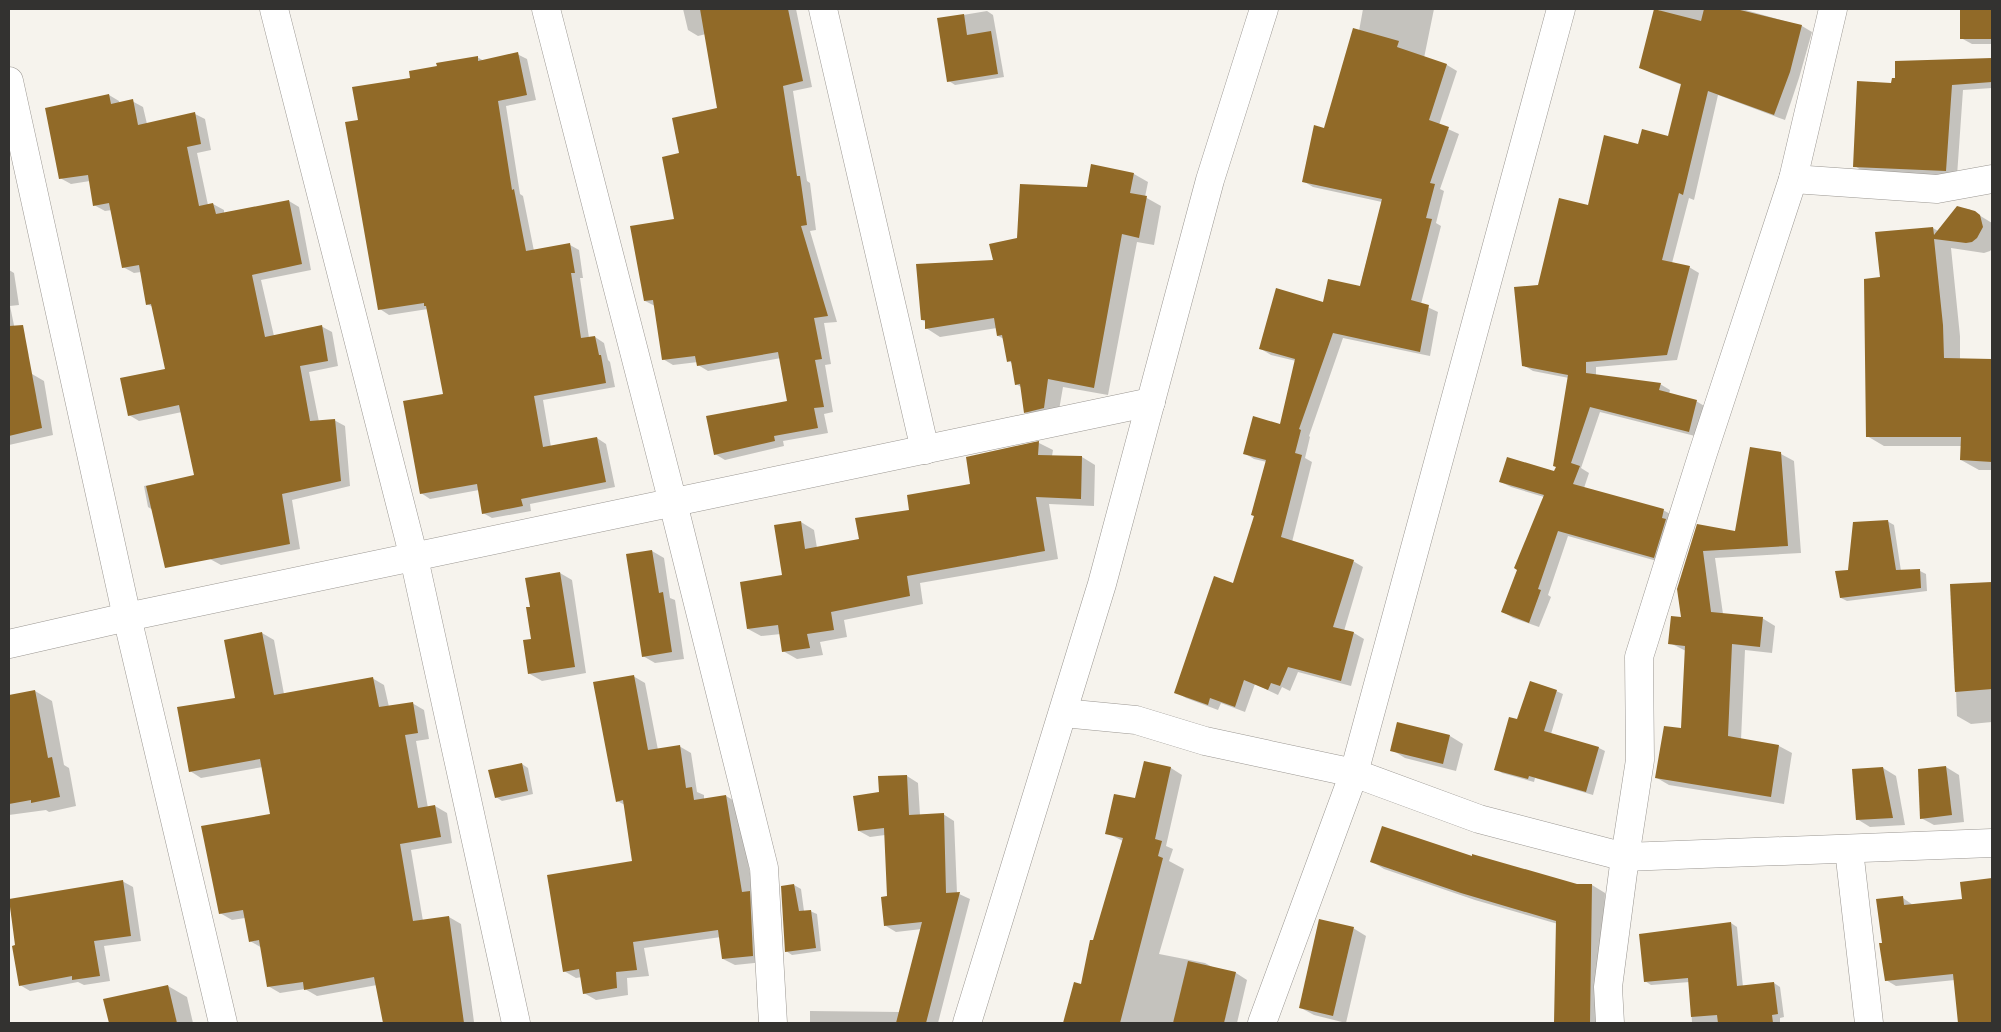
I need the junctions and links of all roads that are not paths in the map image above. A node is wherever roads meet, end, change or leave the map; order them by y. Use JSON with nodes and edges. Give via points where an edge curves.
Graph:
{"nodes":[{"id":1,"x":274,"y":9,"type":"edge"},
{"id":2,"x":546,"y":9,"type":"edge"},
{"id":3,"x":823,"y":9,"type":"edge"},
{"id":4,"x":1264,"y":9,"type":"edge"},
{"id":5,"x":1561,"y":9,"type":"edge"},
{"id":6,"x":1833,"y":9,"type":"edge"},
{"id":7,"x":9,"y":81,"type":"edge"},
{"id":8,"x":1793,"y":179,"type":"junction"},
{"id":9,"x":1992,"y":179,"type":"edge"},
{"id":10,"x":1151,"y":402,"type":"junction"},
{"id":11,"x":925,"y":450,"type":"junction"},
{"id":12,"x":673,"y":503,"type":"junction"},
{"id":13,"x":414,"y":558,"type":"junction"},
{"id":14,"x":127,"y":618,"type":"junction"},
{"id":15,"x":9,"y":644,"type":"edge"},
{"id":16,"x":1063,"y":713,"type":"junction"},
{"id":17,"x":1354,"y":773,"type":"junction"},
{"id":18,"x":1992,"y":844,"type":"edge"},
{"id":19,"x":1849,"y":850,"type":"junction"},
{"id":20,"x":1625,"y":857,"type":"junction"},
{"id":21,"x":223,"y":1023,"type":"edge"},
{"id":22,"x":516,"y":1023,"type":"edge"},
{"id":23,"x":773,"y":1023,"type":"edge"},
{"id":24,"x":967,"y":1023,"type":"edge"},
{"id":25,"x":1262,"y":1023,"type":"edge"},
{"id":26,"x":1610,"y":1023,"type":"edge"},
{"id":27,"x":1869,"y":1023,"type":"edge"}],
"edges":[{"from":1,"to":13,"type":"street"},
{"from":2,"to":12,"type":"street"},
{"from":3,"to":11,"type":"street"},
{"from":4,"to":10,"type":"street","via":[[1210,180]]},
{"from":5,"to":17,"type":"street"},
{"from":6,"to":8,"type":"street"},
{"from":7,"to":14,"type":"street"},
{"from":8,"to":9,"type":"street","via":[[1937,189]]},
{"from":8,"to":20,"type":"street","via":[[1639,657],[1640,760]]},
{"from":10,"to":11,"type":"street"},
{"from":10,"to":16,"type":"street"},
{"from":11,"to":12,"type":"street"},
{"from":12,"to":13,"type":"street"},
{"from":12,"to":23,"type":"street","via":[[764,868]]},
{"from":13,"to":14,"type":"street"},
{"from":13,"to":22,"type":"street"},
{"from":14,"to":15,"type":"street"},
{"from":14,"to":21,"type":"street"},
{"from":16,"to":17,"type":"street","via":[[1136,720],[1205,741]]},
{"from":16,"to":24,"type":"street"},
{"from":17,"to":20,"type":"street","via":[[1479,819]]},
{"from":17,"to":25,"type":"street"},
{"from":18,"to":19,"type":"street"},
{"from":19,"to":20,"type":"street"},
{"from":19,"to":27,"type":"street"},
{"from":20,"to":26,"type":"street","via":[[1608,987]]}]}
